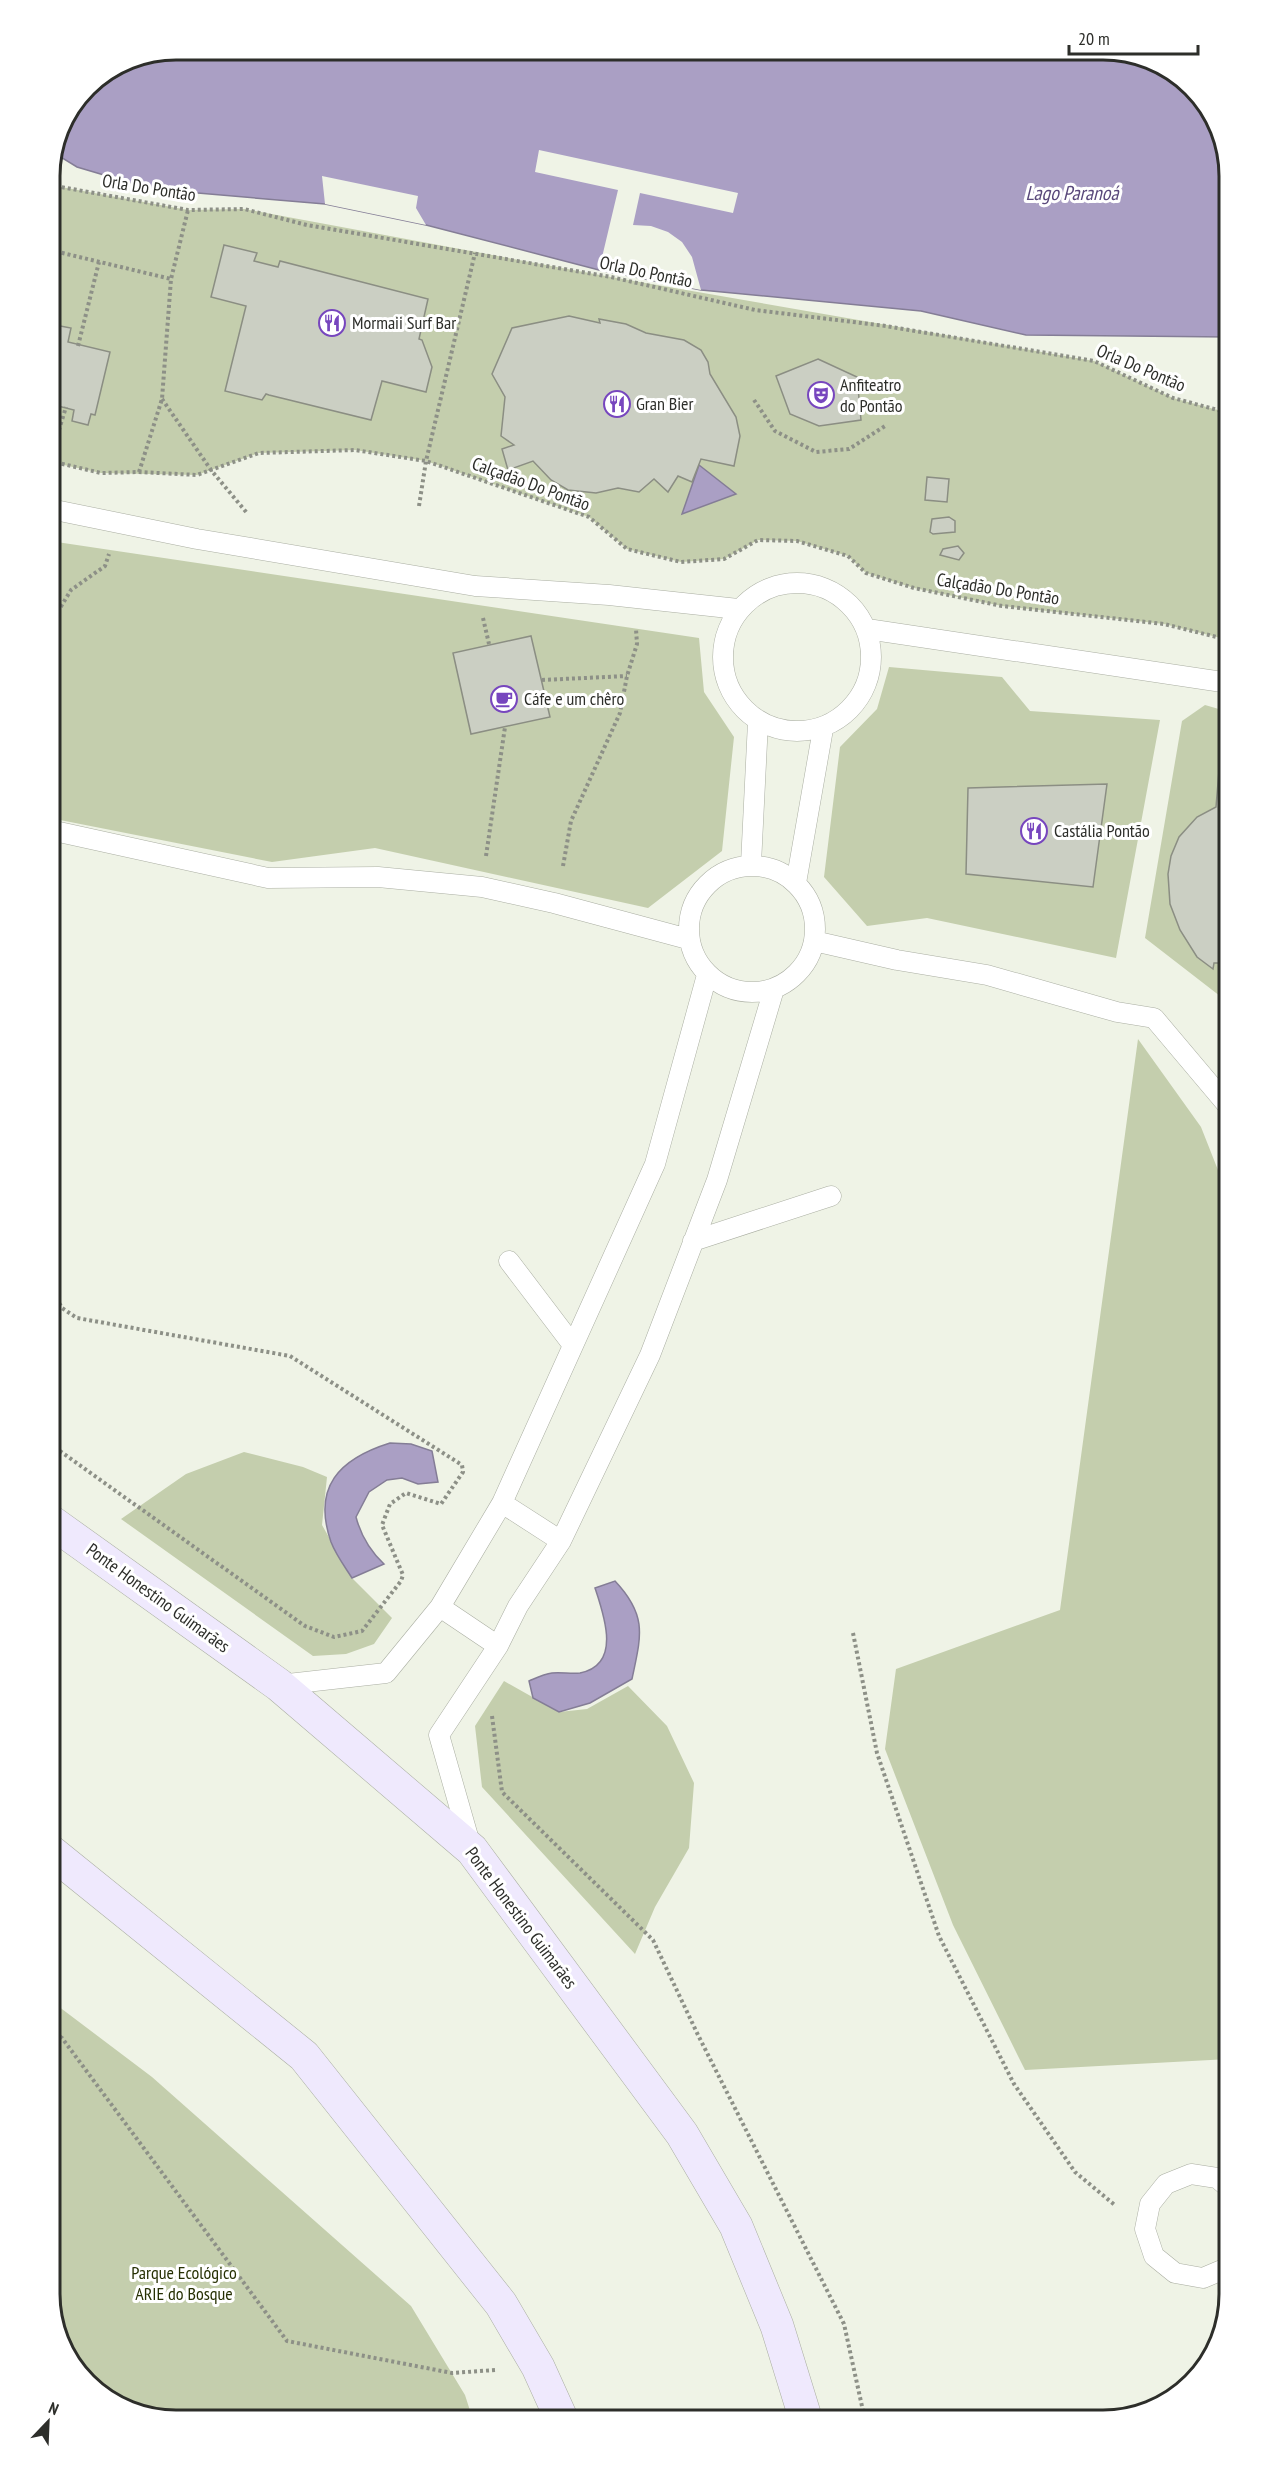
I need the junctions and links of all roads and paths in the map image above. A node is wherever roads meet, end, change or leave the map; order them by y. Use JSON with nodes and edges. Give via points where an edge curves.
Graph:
{"nodes":[{"id":1,"x":60,"y":187,"type":"edge"},
{"id":2,"x":188,"y":210,"type":"junction"},
{"id":3,"x":60,"y":252,"type":"edge"},
{"id":4,"x":474,"y":253,"type":"junction"},
{"id":5,"x":99,"y":262,"type":"junction"},
{"id":6,"x":171,"y":279,"type":"junction"},
{"id":7,"x":78,"y":346,"type":"dead end"},
{"id":8,"x":162,"y":399,"type":"junction"},
{"id":9,"x":754,"y":400,"type":"dead end"},
{"id":10,"x":66,"y":407,"type":"dead end"},
{"id":11,"x":1219,"y":410,"type":"edge"},
{"id":12,"x":885,"y":426,"type":"dead end"},
{"id":13,"x":60,"y":427,"type":"edge"},
{"id":14,"x":426,"y":461,"type":"junction"},
{"id":15,"x":60,"y":463,"type":"edge"},
{"id":16,"x":211,"y":470,"type":"junction"},
{"id":17,"x":139,"y":472,"type":"junction"},
{"id":18,"x":419,"y":506,"type":"dead end"},
{"id":19,"x":60,"y":511,"type":"edge"},
{"id":20,"x":248,"y":514,"type":"dead end"},
{"id":21,"x":111,"y":548,"type":"dead end"},
{"id":22,"x":60,"y":608,"type":"edge"},
{"id":23,"x":738,"y":609,"type":"junction"},
{"id":24,"x":636,"y":624,"type":"dead end"},
{"id":25,"x":867,"y":629,"type":"junction"},
{"id":26,"x":1219,"y":637,"type":"edge"},
{"id":27,"x":627,"y":676,"type":"junction"},
{"id":28,"x":542,"y":680,"type":"dead end"},
{"id":29,"x":1219,"y":681,"type":"edge"},
{"id":30,"x":758,"y":722,"type":"junction"},
{"id":31,"x":505,"y":726,"type":"dead end"},
{"id":32,"x":823,"y":729,"type":"junction"},
{"id":33,"x":60,"y":832,"type":"edge"},
{"id":34,"x":751,"y":864,"type":"junction"},
{"id":35,"x":563,"y":866,"type":"dead end"},
{"id":36,"x":796,"y":883,"type":"junction"},
{"id":37,"x":482,"y":887,"type":"junction"},
{"id":38,"x":688,"y":939,"type":"junction"},
{"id":39,"x":814,"y":941,"type":"junction"},
{"id":40,"x":707,"y":975,"type":"junction"},
{"id":41,"x":774,"y":989,"type":"junction"},
{"id":42,"x":1219,"y":1094,"type":"edge"},
{"id":43,"x":831,"y":1196,"type":"dead end"},
{"id":44,"x":693,"y":1241,"type":"junction"},
{"id":45,"x":509,"y":1261,"type":"dead end"},
{"id":46,"x":60,"y":1302,"type":"edge"},
{"id":47,"x":572,"y":1344,"type":"junction"},
{"id":48,"x":60,"y":1451,"type":"edge"},
{"id":49,"x":502,"y":1503,"type":"junction"},
{"id":50,"x":60,"y":1528,"type":"edge"},
{"id":51,"x":561,"y":1541,"type":"junction"},
{"id":52,"x":440,"y":1607,"type":"junction"},
{"id":53,"x":854,"y":1633,"type":"dead end"},
{"id":54,"x":498,"y":1646,"type":"junction"},
{"id":55,"x":279,"y":1685,"type":"junction"},
{"id":56,"x":490,"y":1706,"type":"dead end"},
{"id":57,"x":472,"y":1850,"type":"junction"},
{"id":58,"x":60,"y":1859,"type":"edge"},
{"id":59,"x":60,"y":2037,"type":"edge"},
{"id":60,"x":1219,"y":2180,"type":"edge"},
{"id":61,"x":1145,"y":2229,"type":"junction"},
{"id":62,"x":1219,"y":2271,"type":"edge"},
{"id":63,"x":538,"y":2367,"type":"junction"},
{"id":64,"x":557,"y":2410,"type":"edge"},
{"id":65,"x":803,"y":2410,"type":"edge"},
{"id":66,"x":863,"y":2410,"type":"edge"}],
"edges":[{"from":1,"to":2,"type":"path","name":"Orla Do Pontão"},
{"from":2,"to":4,"type":"path","name":"Orla Do Pontão","via":[[244,209],[307,225]]},
{"from":2,"to":6,"type":"path"},
{"from":3,"to":5,"type":"path"},
{"from":4,"to":11,"type":"path","name":"Orla Do Pontão","via":[[611,275],[755,310],[886,326],[1094,361],[1173,398]]},
{"from":4,"to":14,"type":"path"},
{"from":5,"to":6,"type":"path"},
{"from":5,"to":7,"type":"path"},
{"from":6,"to":8,"type":"path"},
{"from":8,"to":16,"type":"path"},
{"from":8,"to":17,"type":"path"},
{"from":9,"to":12,"type":"path","via":[[774,431],[816,452],[849,449]]},
{"from":10,"to":13,"type":"path"},
{"from":14,"to":16,"type":"path","name":"Calçadão Do Pontão","via":[[355,450],[259,453]]},
{"from":14,"to":18,"type":"path"},
{"from":14,"to":26,"type":"path","name":"Calçadão Do Pontão","via":[[589,517],[627,549],[681,562],[724,560],[758,540],[797,541],[848,556],[866,573],[914,588],[1002,606],[1164,624]]},
{"from":15,"to":17,"type":"path","name":"Calçadão Do Pontão","via":[[101,473]]},
{"from":16,"to":17,"type":"path","name":"Calçadão Do Pontão","via":[[197,475]]},
{"from":16,"to":20,"type":"path"},
{"from":19,"to":23,"type":"lane","via":[[197,539],[475,586]]},
{"from":21,"to":22,"type":"path","via":[[105,566],[71,590]]},
{"from":23,"to":25,"type":"lane","via":[[770,586],[808,582],[844,598]]},
{"from":23,"to":30,"type":"lane","via":[[721,648],[729,690]]},
{"from":24,"to":27,"type":"path","via":[[637,644]]},
{"from":25,"to":29,"type":"lane"},
{"from":25,"to":32,"type":"lane","via":[[872,669],[856,706]]},
{"from":27,"to":28,"type":"path"},
{"from":27,"to":35,"type":"path","via":[[620,713],[571,821]]},
{"from":30,"to":32,"type":"lane","via":[[789,733]]},
{"from":30,"to":34,"type":"lane"},
{"from":31,"to":37,"type":"path"},
{"from":32,"to":36,"type":"lane"},
{"from":33,"to":37,"type":"lane","via":[[268,878],[378,877]]},
{"from":34,"to":36,"type":"lane","via":[[775,869]]},
{"from":34,"to":38,"type":"lane","via":[[716,875],[693,902]]},
{"from":36,"to":39,"type":"lane","via":[[813,910]]},
{"from":37,"to":38,"type":"lane"},
{"from":38,"to":40,"type":"lane"},
{"from":39,"to":41,"type":"lane","via":[[800,971]]},
{"from":39,"to":42,"type":"lane","via":[[987,975],[1117,1012],[1154,1018]]},
{"from":40,"to":41,"type":"lane","via":[[727,988],[750,993]]},
{"from":40,"to":47,"type":"lane","via":[[655,1164]]},
{"from":41,"to":44,"type":"lane","via":[[717,1180]]},
{"from":43,"to":44,"type":"lane"},
{"from":44,"to":51,"type":"lane","via":[[650,1355]]},
{"from":45,"to":47,"type":"lane"},
{"from":46,"to":48,"type":"path","via":[[67,1313],[77,1318],[290,1356],[462,1465],[463,1472],[441,1504],[410,1493],[393,1500],[382,1526],[403,1575],[362,1631],[334,1637],[305,1626]]},
{"from":47,"to":49,"type":"lane"},
{"from":49,"to":51,"type":"lane"},
{"from":49,"to":52,"type":"lane"},
{"from":50,"to":55,"type":"main road","name":"Ponte Honestino Guimarães"},
{"from":51,"to":54,"type":"lane","via":[[518,1606]]},
{"from":52,"to":54,"type":"lane"},
{"from":52,"to":55,"type":"lane","via":[[387,1673]]},
{"from":53,"to":61,"type":"path","via":[[877,1753],[939,1936],[1014,2084],[1076,2172]]},
{"from":54,"to":57,"type":"lane","via":[[439,1735]]},
{"from":55,"to":57,"type":"main road","name":"Ponte Honestino Guimarães"},
{"from":56,"to":66,"type":"path","via":[[502,1792],[653,1941],[844,2324]]},
{"from":57,"to":65,"type":"main road","name":"Ponte Honestino Guimarães","via":[[682,2134],[736,2226],[777,2326]]},
{"from":58,"to":63,"type":"main road","via":[[304,2056],[501,2304]]},
{"from":59,"to":63,"type":"path","via":[[287,2341],[452,2373]]},
{"from":60,"to":61,"type":"lane","via":[[1191,2174],[1166,2184],[1150,2204]]},
{"from":61,"to":62,"type":"lane","via":[[1154,2256],[1175,2273],[1203,2278]]},
{"from":63,"to":64,"type":"main road"}]}
